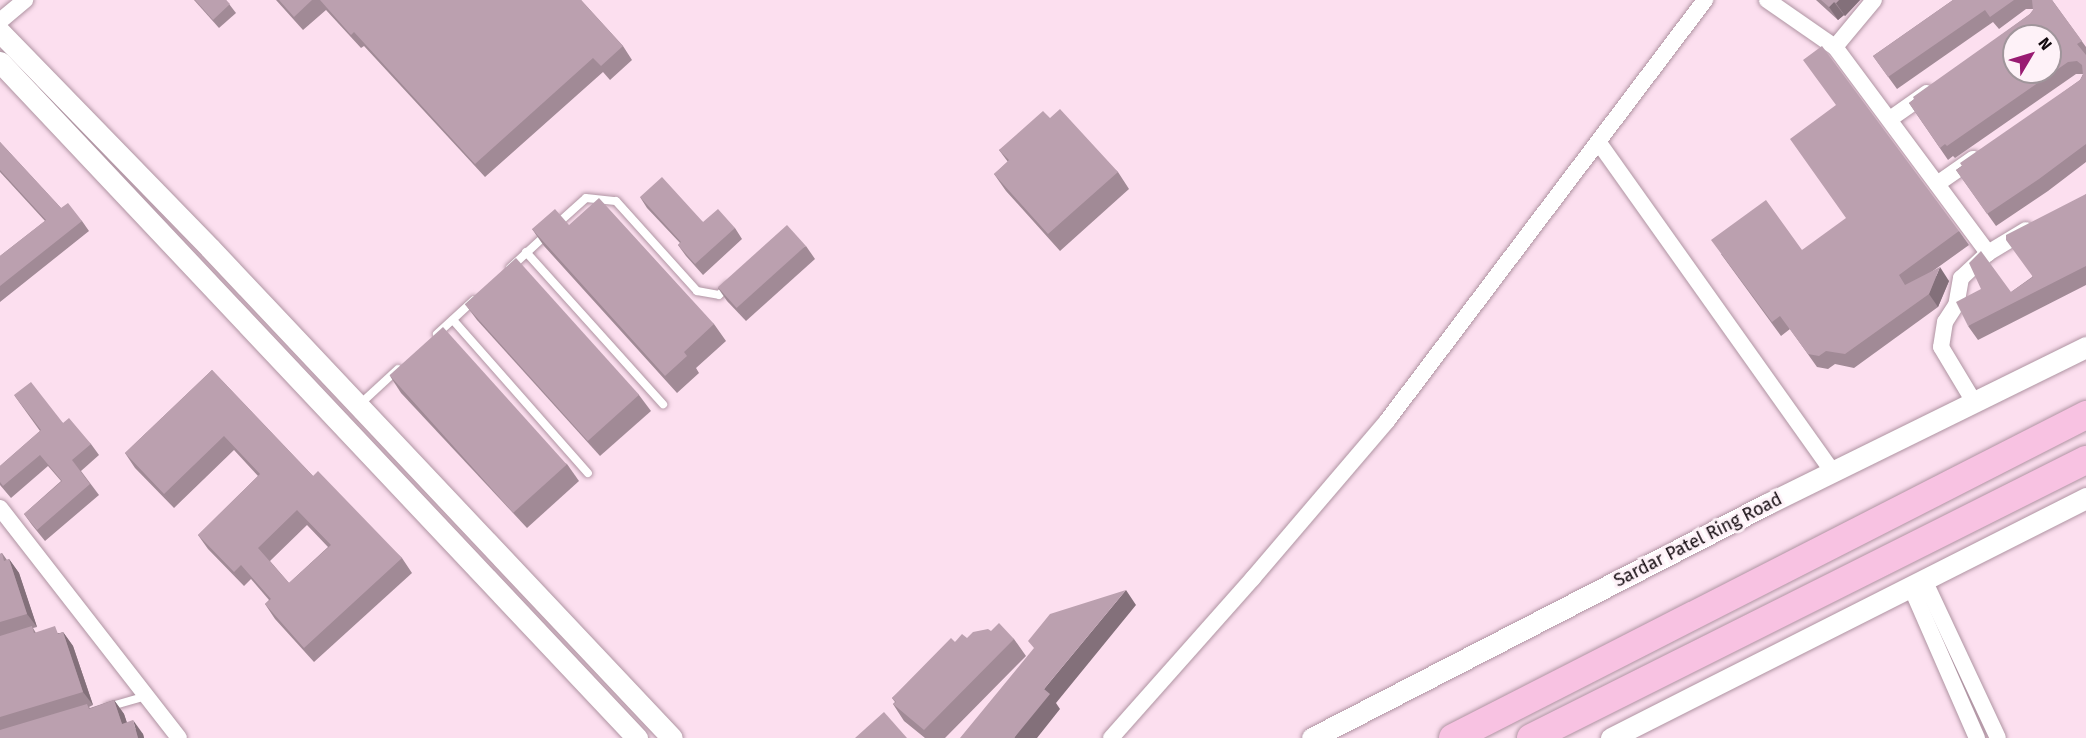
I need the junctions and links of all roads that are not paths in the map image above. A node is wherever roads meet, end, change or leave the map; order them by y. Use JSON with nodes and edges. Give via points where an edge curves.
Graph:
{"nodes":[{"id":1,"x":25,"y":0,"type":"edge"},
{"id":2,"x":1705,"y":0,"type":"edge"},
{"id":3,"x":1767,"y":0,"type":"edge"},
{"id":4,"x":1874,"y":0,"type":"edge"},
{"id":5,"x":0,"y":21,"type":"edge"},
{"id":6,"x":0,"y":32,"type":"edge"},
{"id":7,"x":1836,"y":47,"type":"junction"},
{"id":8,"x":0,"y":62,"type":"edge"},
{"id":9,"x":1937,"y":86,"type":"edge"},
{"id":10,"x":1890,"y":119,"type":"junction"},
{"id":11,"x":1599,"y":143,"type":"junction"},
{"id":12,"x":1989,"y":148,"type":"edge"},
{"id":13,"x":1937,"y":184,"type":"junction"},
{"id":14,"x":2037,"y":223,"type":"edge"},
{"id":15,"x":526,"y":252,"type":"junction"},
{"id":16,"x":1988,"y":253,"type":"junction"},
{"id":17,"x":502,"y":275,"type":"edge"},
{"id":18,"x":734,"y":280,"type":"edge"},
{"id":19,"x":485,"y":290,"type":"edge"},
{"id":20,"x":453,"y":320,"type":"junction"},
{"id":21,"x":427,"y":343,"type":"edge"},
{"id":22,"x":2086,"y":347,"type":"edge"},
{"id":23,"x":410,"y":359,"type":"edge"},
{"id":24,"x":1974,"y":402,"type":"junction"},
{"id":25,"x":663,"y":404,"type":"dead end"},
{"id":26,"x":359,"y":406,"type":"junction"},
{"id":27,"x":2086,"y":415,"type":"edge"},
{"id":28,"x":387,"y":435,"type":"junction"},
{"id":29,"x":368,"y":453,"type":"junction"},
{"id":30,"x":2086,"y":460,"type":"edge"},
{"id":31,"x":1833,"y":472,"type":"junction"},
{"id":32,"x":588,"y":473,"type":"dead end"},
{"id":33,"x":2086,"y":498,"type":"edge"},
{"id":34,"x":0,"y":508,"type":"edge"},
{"id":35,"x":1917,"y":584,"type":"junction"},
{"id":36,"x":146,"y":696,"type":"junction"},
{"id":37,"x":103,"y":709,"type":"edge"},
{"id":38,"x":1501,"y":727,"type":"edge"},
{"id":39,"x":179,"y":738,"type":"edge"},
{"id":40,"x":637,"y":738,"type":"edge"},
{"id":41,"x":672,"y":738,"type":"edge"},
{"id":42,"x":1111,"y":738,"type":"edge"},
{"id":43,"x":1312,"y":738,"type":"edge"},
{"id":44,"x":1453,"y":738,"type":"edge"},
{"id":45,"x":1531,"y":738,"type":"edge"},
{"id":46,"x":1611,"y":738,"type":"edge"},
{"id":47,"x":1977,"y":738,"type":"edge"},
{"id":48,"x":1998,"y":738,"type":"edge"}],
"edges":[{"from":1,"to":5,"type":"street"},
{"from":2,"to":11,"type":"street"},
{"from":3,"to":7,"type":"street"},
{"from":4,"to":7,"type":"street"},
{"from":6,"to":26,"type":"street"},
{"from":7,"to":10,"type":"street"},
{"from":8,"to":29,"type":"street"},
{"from":9,"to":10,"type":"street"},
{"from":10,"to":13,"type":"street"},
{"from":11,"to":31,"type":"street"},
{"from":11,"to":42,"type":"street","via":[[1387,421]]},
{"from":12,"to":13,"type":"street"},
{"from":13,"to":16,"type":"street"},
{"from":14,"to":16,"type":"street"},
{"from":15,"to":17,"type":"lane"},
{"from":15,"to":18,"type":"lane","via":[[586,198],[616,201],[697,291],[719,295]]},
{"from":15,"to":25,"type":"lane"},
{"from":16,"to":24,"type":"street","via":[[1961,278],[1956,305],[1945,322],[1941,347]]},
{"from":19,"to":20,"type":"lane"},
{"from":20,"to":21,"type":"lane"},
{"from":20,"to":32,"type":"lane"},
{"from":22,"to":24,"type":"street","name":"Sardar Patel Ring Road"},
{"from":23,"to":26,"type":"lane"},
{"from":24,"to":31,"type":"street","name":"Sardar Patel Ring Road"},
{"from":26,"to":28,"type":"street"},
{"from":27,"to":38,"type":"highway"},
{"from":28,"to":29,"type":"street"},
{"from":28,"to":41,"type":"street"},
{"from":29,"to":40,"type":"street"},
{"from":30,"to":45,"type":"highway"},
{"from":31,"to":43,"type":"street","name":"Sardar Patel Ring Road"},
{"from":33,"to":35,"type":"street"},
{"from":34,"to":36,"type":"street"},
{"from":35,"to":46,"type":"street"},
{"from":35,"to":47,"type":"street"},
{"from":35,"to":48,"type":"street"},
{"from":36,"to":37,"type":"lane"},
{"from":36,"to":39,"type":"street"},
{"from":38,"to":44,"type":"highway"}]}
